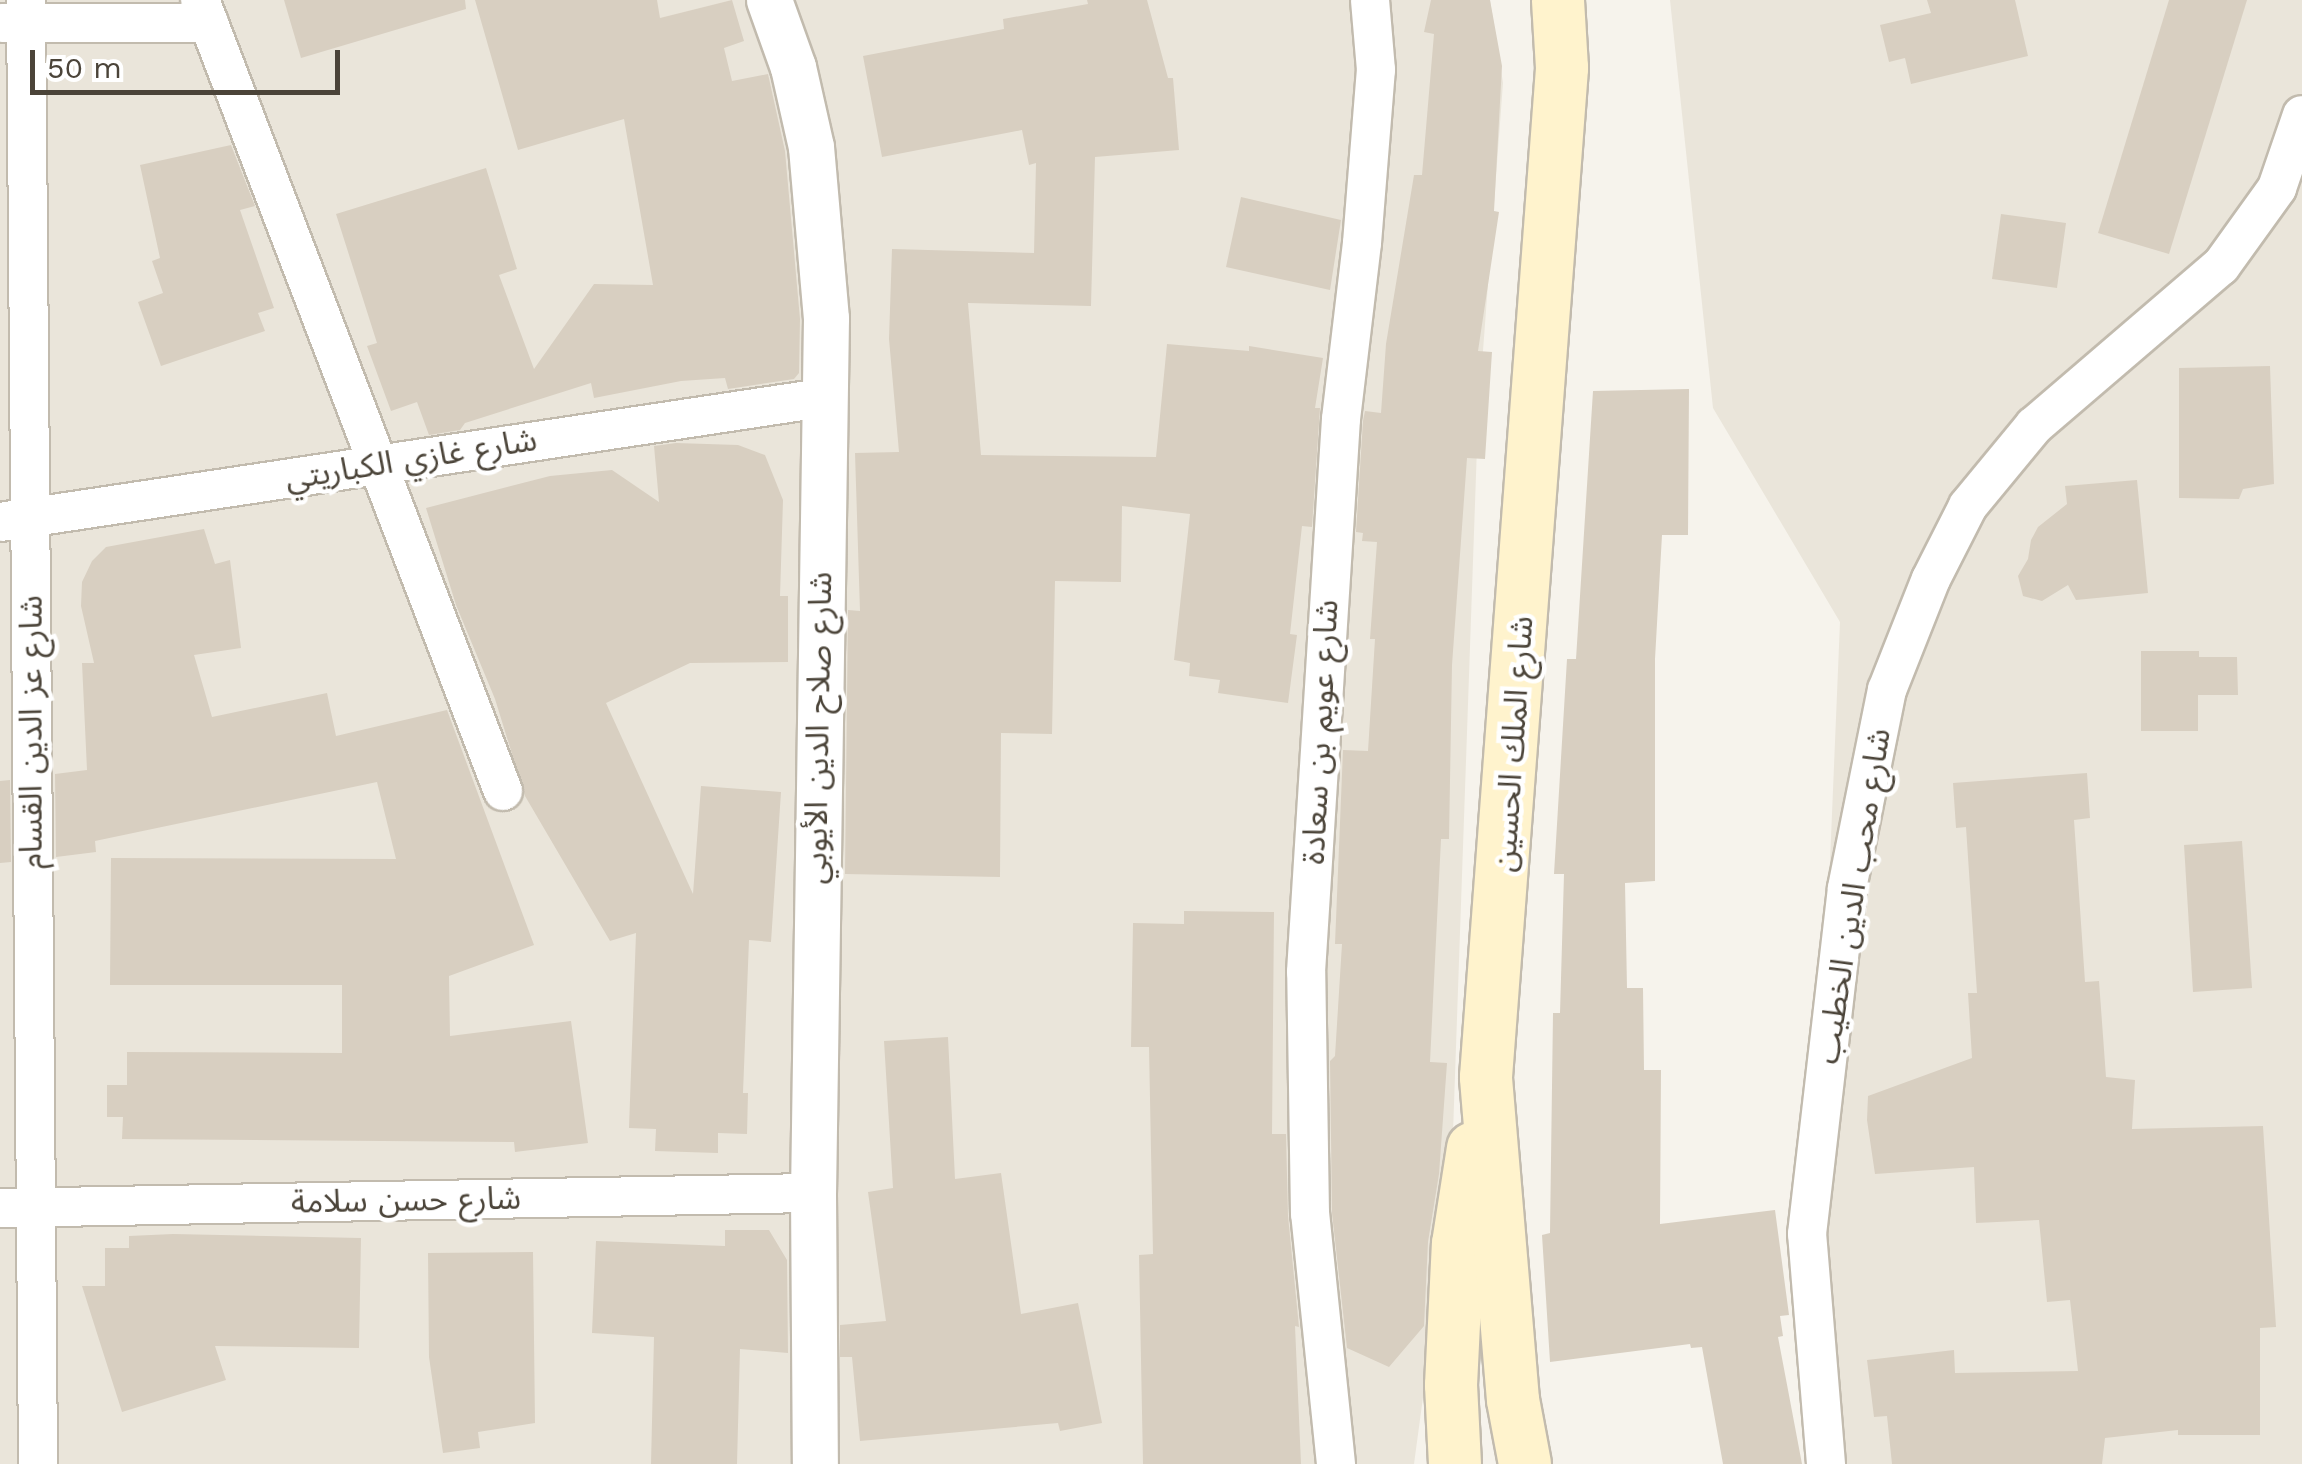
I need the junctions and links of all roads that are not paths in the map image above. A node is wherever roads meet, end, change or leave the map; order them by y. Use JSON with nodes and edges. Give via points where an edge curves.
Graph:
{"nodes":[{"id":1,"x":769,"y":0,"type":"edge"},
{"id":2,"x":1370,"y":0,"type":"edge"},
{"id":3,"x":1556,"y":8,"type":"edge"},
{"id":4,"x":204,"y":12,"type":"edge"},
{"id":5,"x":17,"y":15,"type":"edge"},
{"id":6,"x":2302,"y":115,"type":"edge"},
{"id":7,"x":822,"y":398,"type":"junction"},
{"id":8,"x":375,"y":464,"type":"junction"},
{"id":9,"x":15,"y":520,"type":"edge"},
{"id":10,"x":503,"y":791,"type":"dead end"},
{"id":11,"x":1486,"y":1077,"type":"junction"},
{"id":12,"x":813,"y":1193,"type":"junction"},
{"id":13,"x":16,"y":1207,"type":"edge"},
{"id":14,"x":1451,"y":1385,"type":"junction"},
{"id":15,"x":38,"y":1464,"type":"edge"},
{"id":16,"x":815,"y":1464,"type":"edge"},
{"id":17,"x":1336,"y":1464,"type":"edge"},
{"id":18,"x":1438,"y":1464,"type":"edge"},
{"id":19,"x":1455,"y":1464,"type":"edge"},
{"id":20,"x":1525,"y":1464,"type":"edge"},
{"id":21,"x":1826,"y":1464,"type":"edge"}],
"edges":[{"from":1,"to":7,"type":"street","name":"شارع صلاح الدين الأيوبي","via":[[811,146],[826,318]]},
{"from":2,"to":17,"type":"street","name":"شارع عويم بن سعادة","via":[[1376,70],[1341,419],[1306,972],[1310,1214]]},
{"from":3,"to":11,"type":"main road","name":"شارع الملك الحسين","via":[[1562,68]]},
{"from":4,"to":5,"type":"street"},
{"from":4,"to":8,"type":"street"},
{"from":5,"to":9,"type":"street","name":"شارع عز الدين القسام"},
{"from":6,"to":21,"type":"street","name":"شارع محب الدين الخطيب","via":[[2277,188],[2221,266],[2034,426],[1968,506],[1887,690],[1847,888],[1807,1234]]},
{"from":7,"to":8,"type":"street","name":"شارع غازي الكباريتي"},
{"from":7,"to":12,"type":"street","name":"شارع صلاح الدين الأيوبي"},
{"from":8,"to":9,"type":"street","name":"شارع غازي الكباريتي"},
{"from":8,"to":10,"type":"street"},
{"from":9,"to":13,"type":"street","name":"شارع عز الدين القسام"},
{"from":11,"to":14,"type":"main road","via":[[1462,1202]]},
{"from":11,"to":20,"type":"main road","name":"شارع الملك الحسين","via":[[1513,1400]]},
{"from":12,"to":13,"type":"street","name":"شارع حسن سلامة"},
{"from":12,"to":16,"type":"street","name":"شارع صلاح الدين الأيوبي"},
{"from":13,"to":15,"type":"street","name":"شارع عز الدين القسام"},
{"from":14,"to":18,"type":"street"},
{"from":14,"to":19,"type":"main road"}]}
